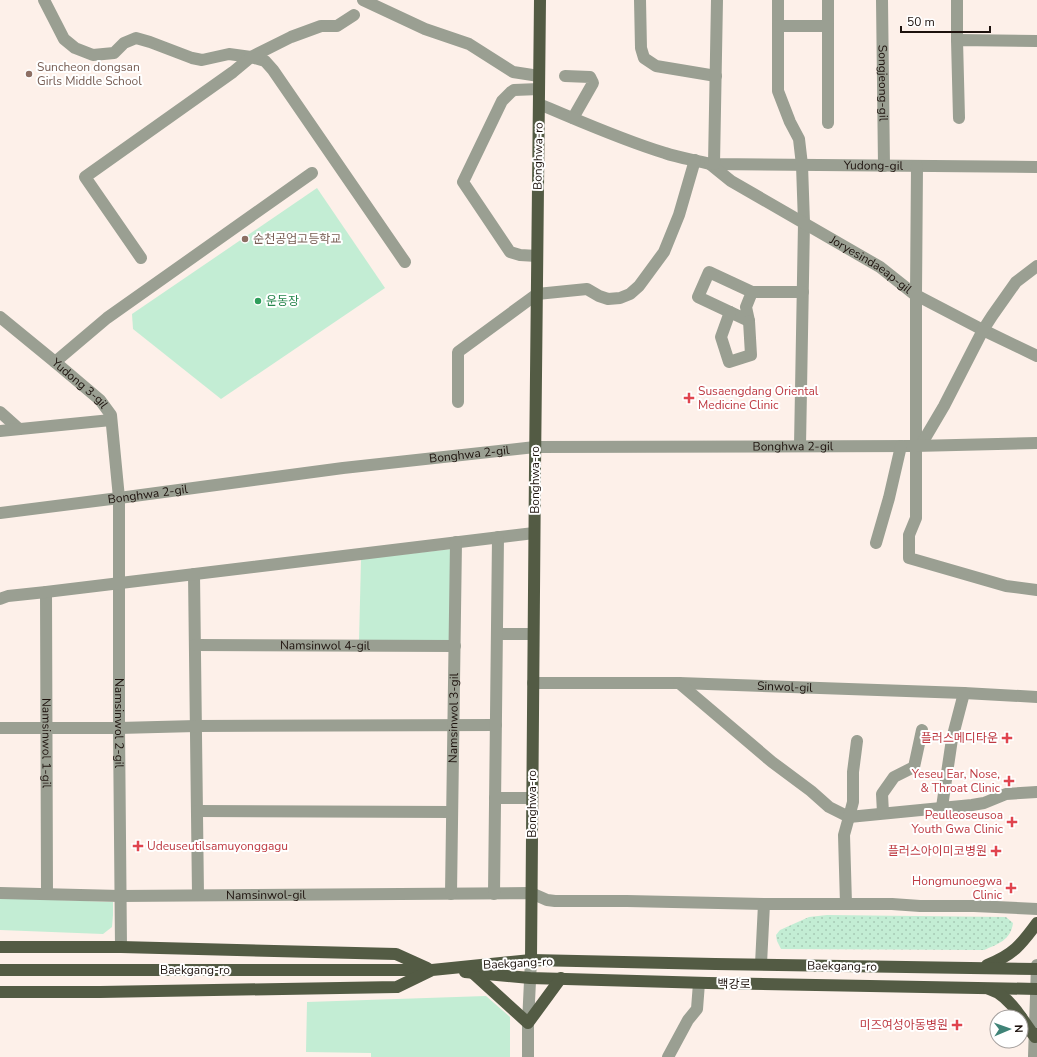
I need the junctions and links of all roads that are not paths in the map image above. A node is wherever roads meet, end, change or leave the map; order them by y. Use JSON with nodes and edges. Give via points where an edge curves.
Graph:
{"nodes":[{"id":1,"x":44,"y":0,"type":"edge"},
{"id":2,"x":363,"y":0,"type":"edge"},
{"id":3,"x":540,"y":0,"type":"edge"},
{"id":4,"x":640,"y":0,"type":"edge"},
{"id":5,"x":717,"y":0,"type":"edge"},
{"id":6,"x":778,"y":0,"type":"edge"},
{"id":7,"x":828,"y":0,"type":"edge"},
{"id":8,"x":882,"y":0,"type":"edge"},
{"id":9,"x":957,"y":0,"type":"edge"},
{"id":10,"x":354,"y":15,"type":"dead end"},
{"id":11,"x":778,"y":26,"type":"junction"},
{"id":12,"x":828,"y":26,"type":"junction"},
{"id":13,"x":957,"y":40,"type":"junction"},
{"id":14,"x":1037,"y":41,"type":"edge"},
{"id":15,"x":251,"y":57,"type":"junction"},
{"id":16,"x":539,"y":76,"type":"junction"},
{"id":17,"x":565,"y":76,"type":"dead end"},
{"id":18,"x":716,"y":76,"type":"junction"},
{"id":19,"x":539,"y":89,"type":"junction"},
{"id":20,"x":539,"y":104,"type":"junction"},
{"id":21,"x":573,"y":118,"type":"junction"},
{"id":22,"x":959,"y":118,"type":"dead end"},
{"id":23,"x":828,"y":123,"type":"dead end"},
{"id":24,"x":695,"y":160,"type":"junction"},
{"id":25,"x":712,"y":164,"type":"junction"},
{"id":26,"x":802,"y":165,"type":"junction"},
{"id":27,"x":884,"y":166,"type":"junction"},
{"id":28,"x":918,"y":166,"type":"junction"},
{"id":29,"x":1037,"y":167,"type":"edge"},
{"id":30,"x":312,"y":173,"type":"dead end"},
{"id":31,"x":804,"y":223,"type":"junction"},
{"id":32,"x":537,"y":256,"type":"junction"},
{"id":33,"x":141,"y":258,"type":"dead end"},
{"id":34,"x":405,"y":262,"type":"dead end"},
{"id":35,"x":1037,"y":266,"type":"edge"},
{"id":36,"x":752,"y":292,"type":"junction"},
{"id":37,"x":803,"y":292,"type":"junction"},
{"id":38,"x":537,"y":294,"type":"junction"},
{"id":39,"x":916,"y":294,"type":"junction"},
{"id":40,"x":730,"y":312,"type":"junction"},
{"id":41,"x":0,"y":317,"type":"edge"},
{"id":42,"x":749,"y":320,"type":"junction"},
{"id":43,"x":982,"y":330,"type":"junction"},
{"id":44,"x":1037,"y":356,"type":"edge"},
{"id":45,"x":55,"y":362,"type":"junction"},
{"id":46,"x":458,"y":402,"type":"dead end"},
{"id":47,"x":0,"y":412,"type":"edge"},
{"id":48,"x":112,"y":420,"type":"junction"},
{"id":49,"x":19,"y":429,"type":"junction"},
{"id":50,"x":0,"y":431,"type":"edge"},
{"id":51,"x":1037,"y":443,"type":"edge"},
{"id":52,"x":800,"y":446,"type":"junction"},
{"id":53,"x":901,"y":446,"type":"junction"},
{"id":54,"x":918,"y":446,"type":"junction"},
{"id":55,"x":535,"y":447,"type":"junction"},
{"id":56,"x":119,"y":498,"type":"junction"},
{"id":57,"x":0,"y":513,"type":"edge"},
{"id":58,"x":534,"y":533,"type":"junction"},
{"id":59,"x":498,"y":537,"type":"junction"},
{"id":60,"x":456,"y":542,"type":"junction"},
{"id":61,"x":876,"y":543,"type":"dead end"},
{"id":62,"x":194,"y":574,"type":"junction"},
{"id":63,"x":119,"y":583,"type":"junction"},
{"id":64,"x":1037,"y":590,"type":"edge"},
{"id":65,"x":46,"y":592,"type":"junction"},
{"id":66,"x":0,"y":599,"type":"edge"},
{"id":67,"x":497,"y":634,"type":"junction"},
{"id":68,"x":533,"y":634,"type":"junction"},
{"id":69,"x":195,"y":645,"type":"junction"},
{"id":70,"x":455,"y":646,"type":"junction"},
{"id":71,"x":533,"y":683,"type":"junction"},
{"id":72,"x":679,"y":683,"type":"junction"},
{"id":73,"x":964,"y":693,"type":"junction"},
{"id":74,"x":1037,"y":697,"type":"edge"},
{"id":75,"x":496,"y":725,"type":"junction"},
{"id":76,"x":196,"y":726,"type":"junction"},
{"id":77,"x":454,"y":726,"type":"junction"},
{"id":78,"x":0,"y":728,"type":"edge"},
{"id":79,"x":46,"y":728,"type":"junction"},
{"id":80,"x":119,"y":728,"type":"junction"},
{"id":81,"x":922,"y":730,"type":"dead end"},
{"id":82,"x":857,"y":741,"type":"dead end"},
{"id":83,"x":1037,"y":792,"type":"edge"},
{"id":84,"x":495,"y":798,"type":"junction"},
{"id":85,"x":532,"y":798,"type":"junction"},
{"id":86,"x":942,"y":807,"type":"junction"},
{"id":87,"x":197,"y":811,"type":"junction"},
{"id":88,"x":452,"y":812,"type":"junction"},
{"id":89,"x":883,"y":813,"type":"junction"},
{"id":90,"x":849,"y":817,"type":"junction"},
{"id":91,"x":0,"y":893,"type":"edge"},
{"id":92,"x":531,"y":893,"type":"junction"},
{"id":93,"x":47,"y":894,"type":"junction"},
{"id":94,"x":451,"y":894,"type":"junction"},
{"id":95,"x":494,"y":894,"type":"junction"},
{"id":96,"x":198,"y":895,"type":"junction"},
{"id":97,"x":120,"y":896,"type":"junction"},
{"id":98,"x":764,"y":904,"type":"junction"},
{"id":99,"x":846,"y":904,"type":"junction"},
{"id":100,"x":1037,"y":909,"type":"edge"},
{"id":101,"x":1037,"y":923,"type":"edge"},
{"id":102,"x":0,"y":947,"type":"edge"},
{"id":103,"x":121,"y":947,"type":"junction"},
{"id":104,"x":531,"y":960,"type":"junction"},
{"id":105,"x":761,"y":964,"type":"junction"},
{"id":106,"x":1037,"y":965,"type":"edge"},
{"id":107,"x":981,"y":968,"type":"junction"},
{"id":108,"x":1037,"y":969,"type":"edge"},
{"id":109,"x":0,"y":970,"type":"edge"},
{"id":110,"x":432,"y":970,"type":"junction"},
{"id":111,"x":473,"y":973,"type":"junction"},
{"id":112,"x":530,"y":978,"type":"junction"},
{"id":113,"x":561,"y":978,"type":"junction"},
{"id":114,"x":699,"y":983,"type":"junction"},
{"id":115,"x":984,"y":988,"type":"junction"},
{"id":116,"x":1036,"y":989,"type":"edge"},
{"id":117,"x":0,"y":992,"type":"edge"},
{"id":118,"x":1015,"y":1009,"type":"edge"},
{"id":119,"x":528,"y":1023,"type":"junction"},
{"id":120,"x":1029,"y":1027,"type":"edge"},
{"id":121,"x":1036,"y":1035,"type":"edge"},
{"id":122,"x":1035,"y":1053,"type":"edge"},
{"id":123,"x":528,"y":1057,"type":"edge"},
{"id":124,"x":668,"y":1057,"type":"edge"}],
"edges":[{"from":1,"to":15,"type":"street","via":[[64,39],[74,48],[93,55],[114,53],[124,43],[136,38],[202,60],[229,54]]},
{"from":2,"to":16,"type":"street","via":[[425,29],[469,44],[513,72]]},
{"from":3,"to":16,"type":"main road","name":"Bonghwa-ro"},
{"from":4,"to":18,"type":"street","via":[[641,48],[644,58],[656,66]]},
{"from":5,"to":18,"type":"street"},
{"from":6,"to":11,"type":"street"},
{"from":7,"to":12,"type":"street"},
{"from":8,"to":27,"type":"street","name":"Songjeong-gil"},
{"from":9,"to":13,"type":"street"},
{"from":10,"to":15,"type":"street","via":[[337,26],[321,26],[291,37]]},
{"from":11,"to":12,"type":"street"},
{"from":11,"to":26,"type":"street","via":[[778,91],[799,139]]},
{"from":12,"to":23,"type":"street"},
{"from":13,"to":14,"type":"street"},
{"from":13,"to":22,"type":"street"},
{"from":15,"to":33,"type":"street","via":[[85,177]]},
{"from":15,"to":34,"type":"street","via":[[265,61],[273,70]]},
{"from":16,"to":19,"type":"main road","name":"Bonghwa-ro"},
{"from":17,"to":21,"type":"street","via":[[590,77],[593,83]]},
{"from":18,"to":25,"type":"street"},
{"from":19,"to":20,"type":"main road","name":"Bonghwa-ro"},
{"from":19,"to":32,"type":"street","via":[[514,90],[502,101],[463,182],[510,252]]},
{"from":20,"to":21,"type":"street"},
{"from":20,"to":32,"type":"main road","name":"Bonghwa-ro"},
{"from":21,"to":24,"type":"street","via":[[666,154]]},
{"from":24,"to":25,"type":"street"},
{"from":24,"to":38,"type":"street","via":[[679,215],[664,252],[630,294],[608,299],[587,289]]},
{"from":25,"to":26,"type":"street","name":"Yudong-gil"},
{"from":25,"to":31,"type":"street","name":"Joryesindaeap-gil","via":[[731,181]]},
{"from":26,"to":27,"type":"street","name":"Yudong-gil"},
{"from":26,"to":31,"type":"street"},
{"from":27,"to":28,"type":"street","name":"Yudong-gil"},
{"from":28,"to":29,"type":"street","name":"Yudong-gil"},
{"from":28,"to":39,"type":"street"},
{"from":30,"to":45,"type":"street","via":[[107,318]]},
{"from":31,"to":37,"type":"street"},
{"from":31,"to":39,"type":"street","name":"Joryesindaeap-gil","via":[[880,267]]},
{"from":32,"to":38,"type":"main road","name":"Bonghwa-ro"},
{"from":35,"to":43,"type":"street","via":[[1016,282]]},
{"from":36,"to":37,"type":"street"},
{"from":36,"to":40,"type":"street","via":[[709,272],[698,297]]},
{"from":36,"to":42,"type":"street","via":[[746,306]]},
{"from":37,"to":52,"type":"street"},
{"from":38,"to":46,"type":"street","via":[[458,352]]},
{"from":38,"to":55,"type":"main road","name":"Bonghwa-ro"},
{"from":39,"to":43,"type":"street","name":"Joryesindaeap-gil"},
{"from":39,"to":54,"type":"street"},
{"from":40,"to":42,"type":"street"},
{"from":40,"to":42,"type":"street","via":[[721,337],[729,362],[751,355]]},
{"from":41,"to":45,"type":"street","name":"Yudong 3-gil"},
{"from":43,"to":44,"type":"street","name":"Joryesindaeap-gil"},
{"from":43,"to":54,"type":"street","via":[[944,406]]},
{"from":45,"to":48,"type":"street","name":"Yudong 3-gil","via":[[100,400]]},
{"from":47,"to":49,"type":"street"},
{"from":48,"to":49,"type":"street"},
{"from":48,"to":56,"type":"street","name":"Yudong 3-gil"},
{"from":49,"to":50,"type":"street"},
{"from":51,"to":54,"type":"street","name":"Bonghwa 2-gil"},
{"from":52,"to":53,"type":"street","name":"Bonghwa 2-gil"},
{"from":52,"to":55,"type":"street","name":"Bonghwa 2-gil"},
{"from":53,"to":54,"type":"street","name":"Bonghwa 2-gil"},
{"from":53,"to":61,"type":"street"},
{"from":54,"to":64,"type":"street","via":[[916,518],[909,535],[909,558],[1006,586]]},
{"from":55,"to":56,"type":"street","name":"Bonghwa 2-gil","via":[[343,468]]},
{"from":55,"to":58,"type":"main road","name":"Bonghwa-ro"},
{"from":56,"to":57,"type":"street","name":"Bonghwa 2-gil"},
{"from":56,"to":63,"type":"street","name":"Namsinwol 2-gil"},
{"from":58,"to":59,"type":"street"},
{"from":58,"to":68,"type":"main road","name":"Bonghwa-ro"},
{"from":59,"to":60,"type":"street"},
{"from":59,"to":67,"type":"street"},
{"from":60,"to":62,"type":"street"},
{"from":60,"to":70,"type":"street","name":"Namsinwol 3-gil"},
{"from":62,"to":63,"type":"street"},
{"from":62,"to":69,"type":"street"},
{"from":63,"to":65,"type":"street"},
{"from":63,"to":80,"type":"street","name":"Namsinwol 2-gil"},
{"from":65,"to":66,"type":"street"},
{"from":65,"to":79,"type":"street","name":"Namsinwol 1-gil"},
{"from":67,"to":68,"type":"street"},
{"from":67,"to":75,"type":"street"},
{"from":68,"to":71,"type":"main road","name":"Bonghwa-ro"},
{"from":69,"to":70,"type":"street","name":"Namsinwol 4-gil"},
{"from":69,"to":76,"type":"street"},
{"from":70,"to":77,"type":"street","name":"Namsinwol 3-gil"},
{"from":71,"to":72,"type":"street","name":"Sinwol-gil"},
{"from":71,"to":85,"type":"main road","name":"Bonghwa-ro"},
{"from":72,"to":73,"type":"street","name":"Sinwol-gil"},
{"from":72,"to":90,"type":"street","via":[[829,807]]},
{"from":73,"to":74,"type":"street","name":"Sinwol-gil"},
{"from":73,"to":86,"type":"street","via":[[952,739]]},
{"from":75,"to":77,"type":"street"},
{"from":75,"to":84,"type":"street"},
{"from":76,"to":77,"type":"street"},
{"from":76,"to":80,"type":"street"},
{"from":76,"to":87,"type":"street"},
{"from":77,"to":88,"type":"street","name":"Namsinwol 3-gil"},
{"from":78,"to":79,"type":"street"},
{"from":79,"to":80,"type":"street"},
{"from":79,"to":93,"type":"street","name":"Namsinwol 1-gil"},
{"from":80,"to":97,"type":"street","name":"Namsinwol 2-gil"},
{"from":81,"to":89,"type":"street","via":[[914,768],[894,777],[882,794]]},
{"from":82,"to":90,"type":"street","via":[[853,802]]},
{"from":83,"to":86,"type":"street","via":[[1006,794],[984,803]]},
{"from":84,"to":85,"type":"street"},
{"from":84,"to":95,"type":"street"},
{"from":85,"to":92,"type":"main road","name":"Bonghwa-ro"},
{"from":86,"to":89,"type":"street"},
{"from":87,"to":88,"type":"street"},
{"from":87,"to":96,"type":"street"},
{"from":88,"to":94,"type":"street","name":"Namsinwol 3-gil"},
{"from":89,"to":90,"type":"street"},
{"from":90,"to":99,"type":"street","via":[[844,835]]},
{"from":91,"to":93,"type":"street","name":"Namsinwol-gil"},
{"from":92,"to":95,"type":"street","name":"Namsinwol-gil"},
{"from":92,"to":98,"type":"street","via":[[555,901]]},
{"from":92,"to":104,"type":"main road","name":"Bonghwa-ro"},
{"from":93,"to":97,"type":"street","name":"Namsinwol-gil"},
{"from":94,"to":95,"type":"street","name":"Namsinwol-gil"},
{"from":94,"to":96,"type":"street","name":"Namsinwol-gil"},
{"from":96,"to":97,"type":"street","name":"Namsinwol-gil"},
{"from":97,"to":103,"type":"street","name":"Namsinwol 2-gil"},
{"from":98,"to":99,"type":"street"},
{"from":98,"to":105,"type":"street"},
{"from":99,"to":100,"type":"street"},
{"from":101,"to":107,"type":"main road","via":[[1014,951],[1001,960]]},
{"from":102,"to":103,"type":"main road"},
{"from":103,"to":110,"type":"main road","via":[[396,954]]},
{"from":104,"to":105,"type":"main road","name":"Baekgang-ro"},
{"from":104,"to":110,"type":"main road","name":"Baekgang-ro"},
{"from":104,"to":112,"type":"street"},
{"from":105,"to":107,"type":"main road","name":"Baekgang-ro"},
{"from":106,"to":108,"type":"street"},
{"from":107,"to":108,"type":"main road","name":"Baekgang-ro"},
{"from":108,"to":116,"type":"street"},
{"from":109,"to":110,"type":"main road","name":"Baekgang-ro"},
{"from":110,"to":111,"type":"main road","name":"백강로"},
{"from":110,"to":117,"type":"main road","via":[[397,987]]},
{"from":111,"to":112,"type":"main road","name":"백강로"},
{"from":111,"to":119,"type":"main road"},
{"from":112,"to":113,"type":"main road","name":"백강로"},
{"from":112,"to":119,"type":"street"},
{"from":113,"to":114,"type":"main road","name":"백강로"},
{"from":113,"to":119,"type":"main road"},
{"from":114,"to":115,"type":"main road","name":"백강로"},
{"from":114,"to":124,"type":"street","via":[[696,1009]]},
{"from":115,"to":116,"type":"main road","name":"백강로"},
{"from":115,"to":118,"type":"main road","via":[[1002,996]]},
{"from":116,"to":121,"type":"street"},
{"from":119,"to":123,"type":"street"},
{"from":120,"to":121,"type":"main road"},
{"from":121,"to":122,"type":"street"}]}
